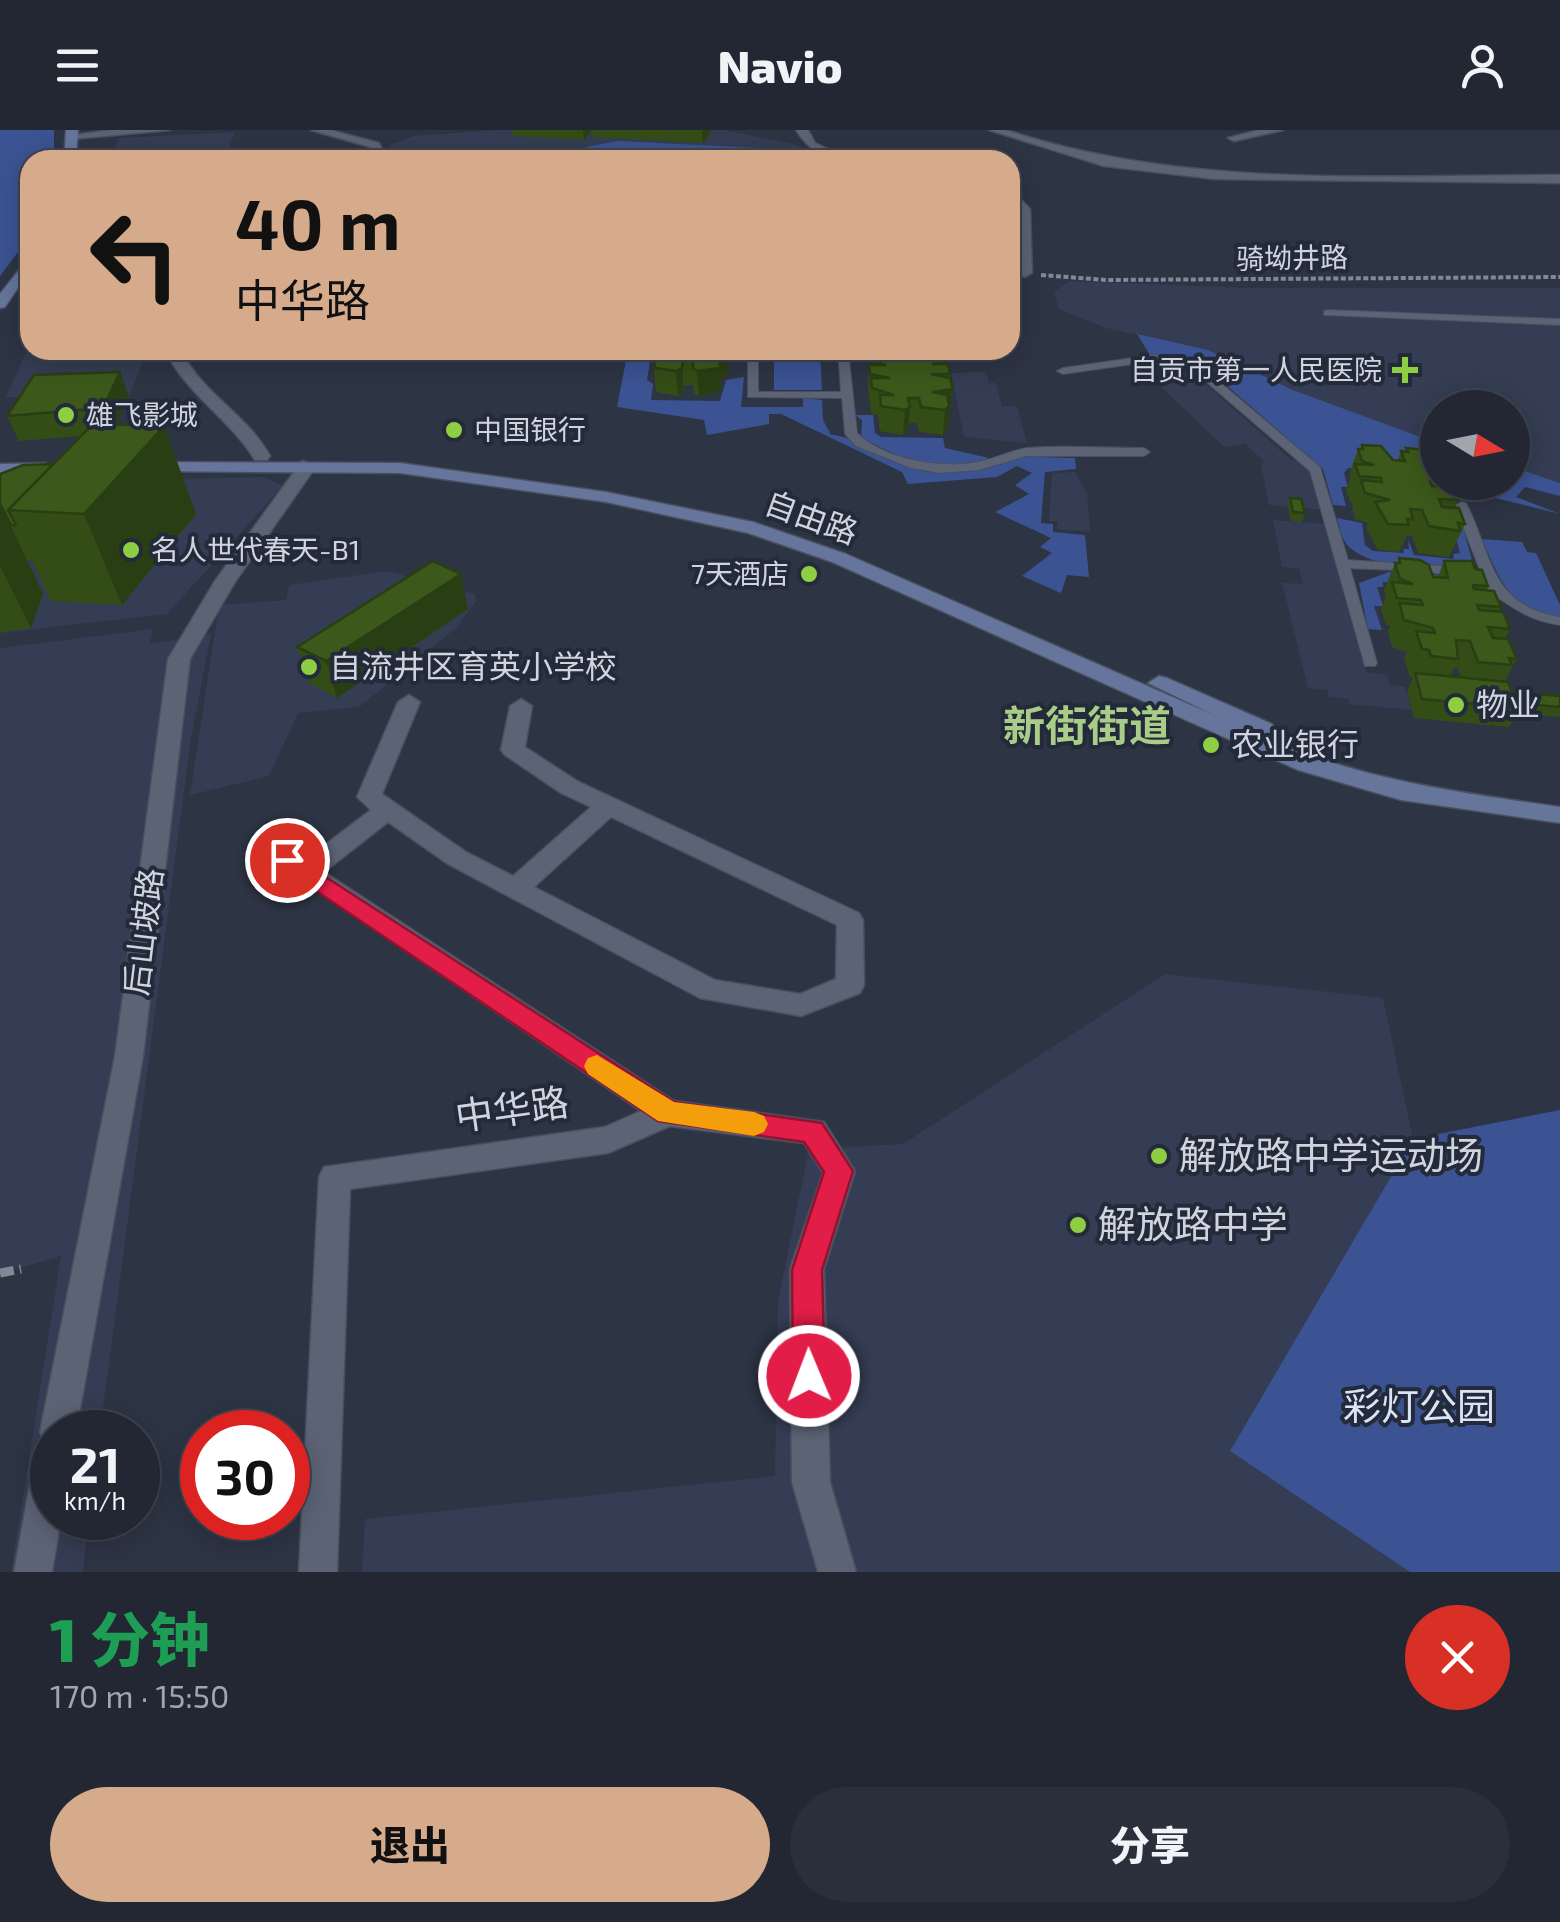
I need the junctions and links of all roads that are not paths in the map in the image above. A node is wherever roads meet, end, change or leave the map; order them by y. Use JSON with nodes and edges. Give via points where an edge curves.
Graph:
{"nodes":[{"id":1,"x":164,"y":130,"type":"edge"},
{"id":2,"x":317,"y":130,"type":"edge"},
{"id":3,"x":802,"y":130,"type":"edge"},
{"id":4,"x":995,"y":130,"type":"edge"},
{"id":5,"x":1277,"y":130,"type":"edge"},
{"id":6,"x":72,"y":133,"type":"edge"},
{"id":7,"x":1234,"y":138,"type":"dead end"},
{"id":8,"x":376,"y":150,"type":"edge"},
{"id":9,"x":822,"y":150,"type":"edge"},
{"id":10,"x":1560,"y":179,"type":"edge"},
{"id":11,"x":1020,"y":205,"type":"edge"},
{"id":12,"x":1025,"y":273,"type":"road end"},
{"id":13,"x":20,"y":275,"type":"edge"},
{"id":14,"x":0,"y":304,"type":"edge"},
{"id":15,"x":1328,"y":314,"type":"dead end"},
{"id":16,"x":1560,"y":322,"type":"edge"},
{"id":17,"x":176,"y":360,"type":"edge"},
{"id":18,"x":753,"y":360,"type":"edge"},
{"id":19,"x":844,"y":360,"type":"edge"},
{"id":20,"x":1063,"y":371,"type":"dead end"},
{"id":21,"x":847,"y":395,"type":"junction"},
{"id":22,"x":1144,"y":452,"type":"dead end"},
{"id":23,"x":262,"y":456,"type":"junction"},
{"id":24,"x":0,"y":459,"type":"edge"},
{"id":25,"x":308,"y":465,"type":"junction"},
{"id":26,"x":0,"y":468,"type":"edge"},
{"id":27,"x":1461,"y":506,"type":"edge"},
{"id":28,"x":1481,"y":554,"type":"junction"},
{"id":29,"x":1344,"y":564,"type":"junction"},
{"id":30,"x":1446,"y":572,"type":"junction"},
{"id":31,"x":1496,"y":593,"type":"junction"},
{"id":32,"x":1560,"y":621,"type":"edge"},
{"id":33,"x":1370,"y":663,"type":"dead end"},
{"id":34,"x":409,"y":702,"type":"dead end"},
{"id":35,"x":521,"y":706,"type":"dead end"},
{"id":36,"x":1560,"y":798,"type":"edge"},
{"id":37,"x":608,"y":806,"type":"junction"},
{"id":38,"x":387,"y":810,"type":"junction"},
{"id":39,"x":1560,"y":815,"type":"edge"},
{"id":40,"x":268,"y":847,"type":"dead end"},
{"id":41,"x":306,"y":873,"type":"junction"},
{"id":42,"x":516,"y":888,"type":"junction"},
{"id":43,"x":668,"y":1113,"type":"junction"},
{"id":44,"x":62,"y":1410,"type":"edge"},
{"id":45,"x":39,"y":1540,"type":"edge"},
{"id":46,"x":33,"y":1572,"type":"edge"},
{"id":47,"x":318,"y":1572,"type":"edge"},
{"id":48,"x":838,"y":1572,"type":"edge"}],
"edges":[{"from":1,"to":6,"type":"street"},
{"from":2,"to":8,"type":"street","via":[[375,144]]},
{"from":3,"to":9,"type":"street"},
{"from":4,"to":10,"type":"street","via":[[1062,152],[1157,169]]},
{"from":5,"to":7,"type":"street"},
{"from":11,"to":12,"type":"street"},
{"from":13,"to":14,"type":"main road"},
{"from":15,"to":16,"type":"lane"},
{"from":17,"to":23,"type":"street","via":[[254,438]]},
{"from":18,"to":21,"type":"lane","via":[[752,395]]},
{"from":19,"to":21,"type":"lane"},
{"from":20,"to":29,"type":"lane","via":[[1154,358],[1197,366],[1318,472]]},
{"from":21,"to":22,"type":"lane","via":[[856,440],[923,467],[979,466],[1025,452]]},
{"from":23,"to":25,"type":"main road","name":"自由路","via":[[123,462]]},
{"from":23,"to":36,"type":"main road","name":"自由路","via":[[464,466],[690,500],[764,518],[851,546],[1316,751],[1402,774]]},
{"from":24,"to":26,"type":"main road","via":[[57,463]]},
{"from":25,"to":39,"type":"main road","name":"自由路","via":[[458,475],[753,528],[838,558],[1306,766],[1400,792]]},
{"from":25,"to":44,"type":"street","name":"后山坡路","via":[[179,659],[128,1056]]},
{"from":27,"to":28,"type":"lane"},
{"from":28,"to":30,"type":"lane","via":[[1474,567]]},
{"from":28,"to":31,"type":"lane"},
{"from":29,"to":30,"type":"lane"},
{"from":29,"to":33,"type":"lane"},
{"from":30,"to":31,"type":"lane"},
{"from":31,"to":32,"type":"lane","via":[[1526,614]]},
{"from":34,"to":38,"type":"street","via":[[369,798]]},
{"from":35,"to":37,"type":"street","via":[[514,750]]},
{"from":37,"to":42,"type":"street"},
{"from":37,"to":42,"type":"street","via":[[850,920],[850,986],[802,1006],[710,990]]},
{"from":38,"to":41,"type":"street"},
{"from":38,"to":42,"type":"street"},
{"from":40,"to":41,"type":"street"},
{"from":41,"to":43,"type":"street"},
{"from":43,"to":47,"type":"street","name":"中华路","via":[[608,1140],[334,1178]]},
{"from":43,"to":48,"type":"street","via":[[812,1132],[839,1171],[807,1270],[810,1482]]},
{"from":45,"to":46,"type":"street"}]}
